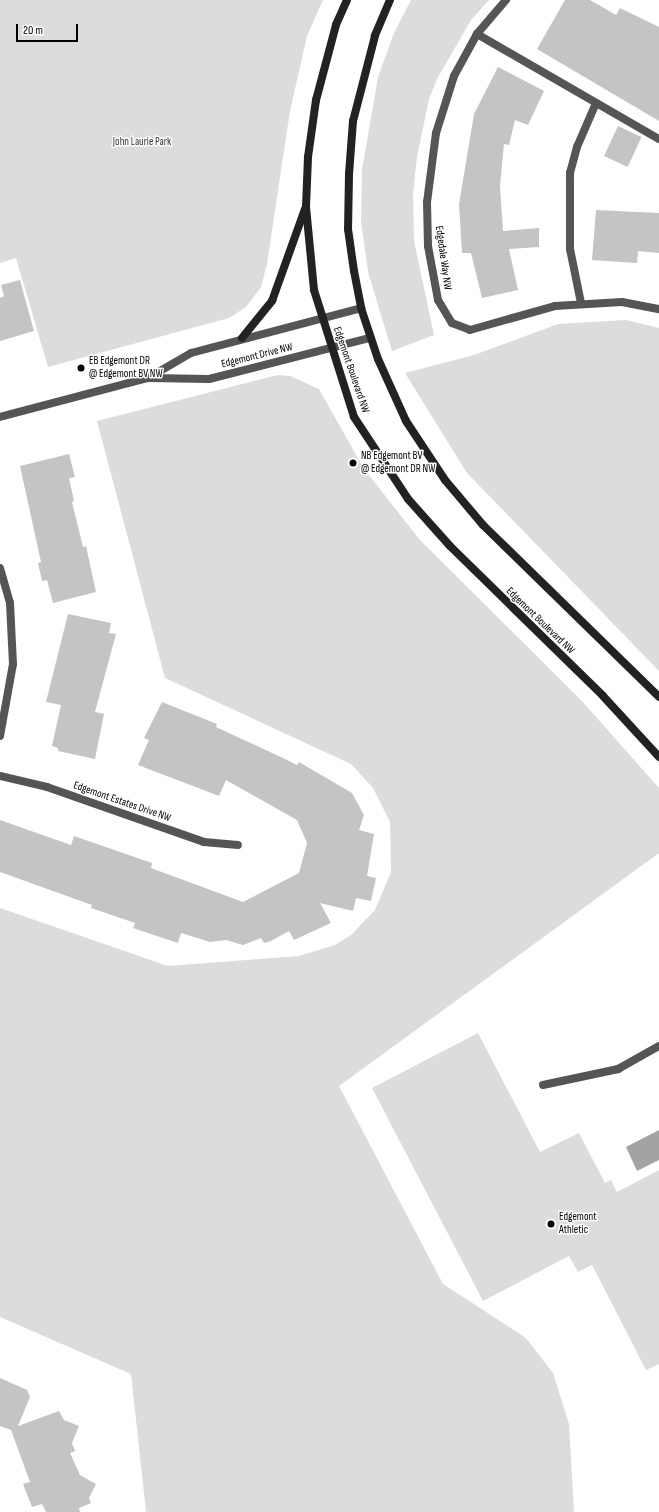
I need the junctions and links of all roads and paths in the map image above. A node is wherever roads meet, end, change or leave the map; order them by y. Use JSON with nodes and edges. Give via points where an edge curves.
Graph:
{"nodes":[{"id":1,"x":347,"y":0,"type":"edge"},
{"id":2,"x":390,"y":0,"type":"edge"},
{"id":3,"x":394,"y":0,"type":"edge"},
{"id":4,"x":506,"y":0,"type":"edge"},
{"id":5,"x":387,"y":9,"type":"junction"},
{"id":6,"x":477,"y":34,"type":"junction"},
{"id":7,"x":596,"y":103,"type":"junction"},
{"id":8,"x":659,"y":139,"type":"edge"},
{"id":9,"x":306,"y":207,"type":"junction"},
{"id":10,"x":581,"y":303,"type":"junction"},
{"id":11,"x":362,"y":308,"type":"junction"},
{"id":12,"x":659,"y":309,"type":"edge"},
{"id":13,"x":321,"y":318,"type":"junction"},
{"id":14,"x":242,"y":338,"type":"junction"},
{"id":15,"x":370,"y":338,"type":"junction"},
{"id":16,"x":331,"y":348,"type":"junction"},
{"id":17,"x":148,"y":378,"type":"junction"},
{"id":18,"x":0,"y":417,"type":"edge"},
{"id":19,"x":0,"y":568,"type":"edge"},
{"id":20,"x":659,"y":697,"type":"edge"},
{"id":21,"x":0,"y":736,"type":"edge"},
{"id":22,"x":659,"y":757,"type":"edge"},
{"id":23,"x":0,"y":776,"type":"edge"},
{"id":24,"x":238,"y":844,"type":"dead end"},
{"id":25,"x":659,"y":1046,"type":"edge"},
{"id":26,"x":543,"y":1085,"type":"dead end"}],
"edges":[{"from":1,"to":9,"type":"main road","name":"Edgemont Boulevard NW","via":[[336,25],[316,100],[308,157]]},
{"from":2,"to":5,"type":"main road"},
{"from":3,"to":5,"type":"main road"},
{"from":4,"to":6,"type":"street","name":"Edgedale Way NW"},
{"from":5,"to":11,"type":"main road","via":[[375,36],[353,121],[351,143],[348,229]]},
{"from":6,"to":7,"type":"street"},
{"from":6,"to":10,"type":"street","name":"Edgedale Way NW","via":[[454,76],[444,103],[430,161],[427,202],[428,246],[438,300],[452,324],[470,330],[555,306]]},
{"from":7,"to":8,"type":"street"},
{"from":7,"to":10,"type":"street","via":[[577,147],[570,173],[570,250]]},
{"from":9,"to":13,"type":"main road","name":"Edgemont Boulevard NW","via":[[314,290]]},
{"from":9,"to":14,"type":"main road","via":[[272,301]]},
{"from":10,"to":12,"type":"street","name":"Edgedale Way NW","via":[[622,302]]},
{"from":11,"to":13,"type":"street","name":"Edgemont Drive NW"},
{"from":11,"to":15,"type":"main road"},
{"from":13,"to":14,"type":"street","name":"Edgemont Drive NW"},
{"from":13,"to":16,"type":"main road","name":"Edgemont Boulevard NW"},
{"from":14,"to":17,"type":"street","name":"Edgemont Drive NW","via":[[191,353]]},
{"from":15,"to":16,"type":"street","name":"Edgemont Drive NW"},
{"from":15,"to":20,"type":"main road","via":[[406,421],[445,480],[483,525]]},
{"from":16,"to":17,"type":"street","name":"Edgemont Drive NW","via":[[209,379]]},
{"from":16,"to":22,"type":"main road","name":"Edgemont Boulevard NW","via":[[354,417],[408,499],[450,546],[603,696]]},
{"from":17,"to":18,"type":"street","name":"Edgemont Drive NW"},
{"from":19,"to":21,"type":"street","via":[[10,603],[13,664]]},
{"from":23,"to":24,"type":"street","name":"Edgemont Estates Drive NW","via":[[47,787],[204,842]]},
{"from":25,"to":26,"type":"street","via":[[618,1069]]}]}
